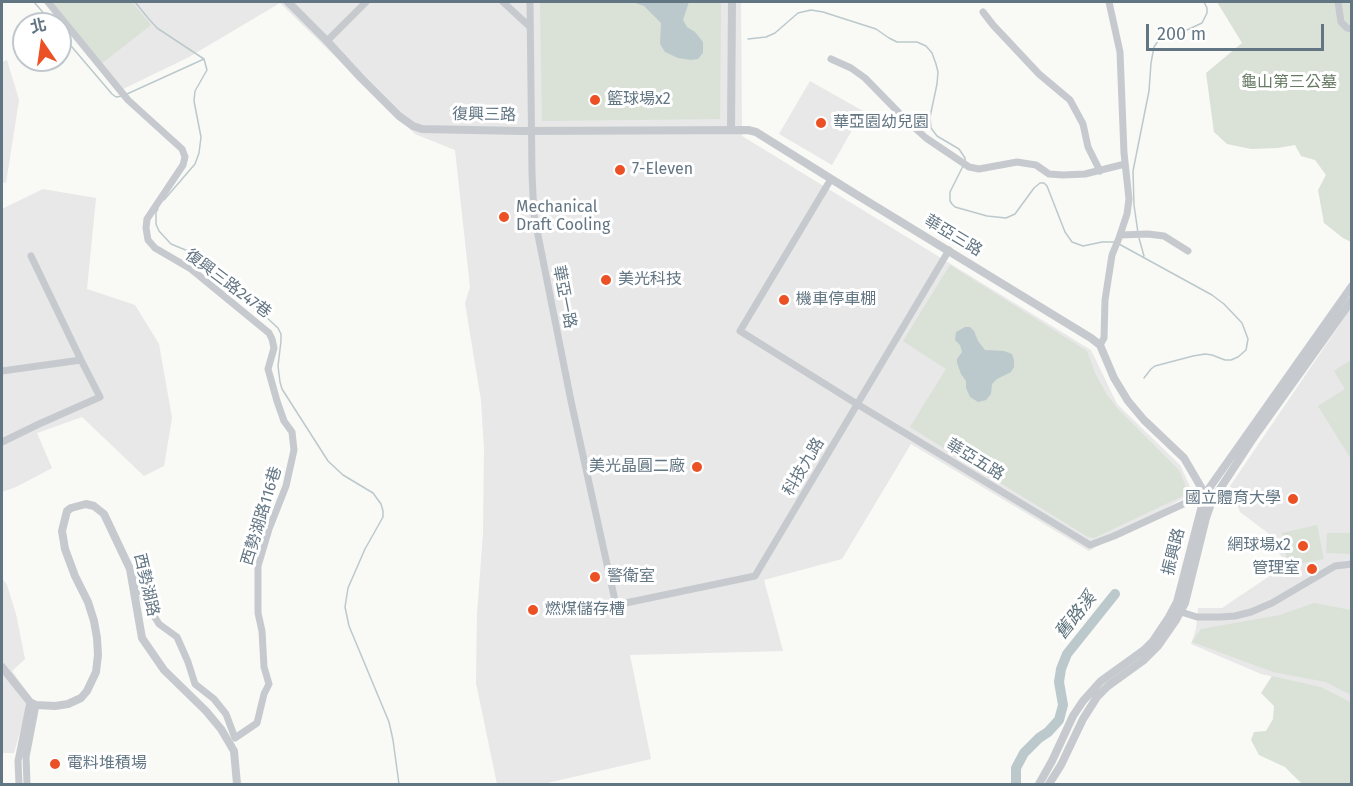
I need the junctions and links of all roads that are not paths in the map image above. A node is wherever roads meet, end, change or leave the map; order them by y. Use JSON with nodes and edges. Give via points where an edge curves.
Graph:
{"nodes":[{"id":1,"x":48,"y":2,"type":"edge"},
{"id":2,"x":288,"y":2,"type":"edge"},
{"id":3,"x":366,"y":2,"type":"edge"},
{"id":4,"x":503,"y":2,"type":"edge"},
{"id":5,"x":530,"y":2,"type":"edge"},
{"id":6,"x":732,"y":2,"type":"edge"},
{"id":7,"x":1109,"y":2,"type":"edge"},
{"id":8,"x":1338,"y":2,"type":"edge"},
{"id":9,"x":983,"y":12,"type":"dead end"},
{"id":10,"x":530,"y":27,"type":"junction"},
{"id":11,"x":1352,"y":29,"type":"edge"},
{"id":12,"x":327,"y":41,"type":"junction"},
{"id":13,"x":831,"y":58,"type":"dead end"},
{"id":14,"x":731,"y":130,"type":"junction"},
{"id":15,"x":531,"y":131,"type":"junction"},
{"id":16,"x":1125,"y":164,"type":"junction"},
{"id":17,"x":1100,"y":171,"type":"junction"},
{"id":18,"x":831,"y":179,"type":"junction"},
{"id":19,"x":1120,"y":237,"type":"junction"},
{"id":20,"x":949,"y":250,"type":"junction"},
{"id":21,"x":1188,"y":251,"type":"dead end"},
{"id":22,"x":31,"y":256,"type":"dead end"},
{"id":23,"x":1352,"y":286,"type":"edge"},
{"id":24,"x":1352,"y":300,"type":"edge"},
{"id":25,"x":273,"y":339,"type":"joint"},
{"id":26,"x":1100,"y":345,"type":"junction"},
{"id":27,"x":81,"y":360,"type":"junction"},
{"id":28,"x":2,"y":371,"type":"edge"},
{"id":29,"x":857,"y":404,"type":"junction"},
{"id":30,"x":2,"y":442,"type":"edge"},
{"id":31,"x":1209,"y":498,"type":"junction"},
{"id":32,"x":1352,"y":564,"type":"edge"},
{"id":33,"x":130,"y":569,"type":"junction"},
{"id":34,"x":616,"y":605,"type":"joint"},
{"id":35,"x":1177,"y":611,"type":"junction"},
{"id":36,"x":2,"y":668,"type":"edge"},
{"id":37,"x":33,"y":703,"type":"junction"},
{"id":38,"x":19,"y":784,"type":"edge"},
{"id":39,"x":27,"y":784,"type":"edge"},
{"id":40,"x":237,"y":784,"type":"edge"},
{"id":41,"x":1039,"y":784,"type":"edge"},
{"id":42,"x":1049,"y":784,"type":"edge"}],
"edges":[{"from":1,"to":25,"type":"street","name":"復興三路247巷","via":[[128,100],[182,149],[183,165],[147,219],[148,240],[191,269]]},
{"from":2,"to":12,"type":"street","name":"復興三路"},
{"from":3,"to":12,"type":"street"},
{"from":4,"to":10,"type":"street"},
{"from":5,"to":10,"type":"street","name":"華亞一路"},
{"from":6,"to":14,"type":"street"},
{"from":7,"to":16,"type":"street","via":[[1120,52]]},
{"from":8,"to":11,"type":"street","via":[[1341,22]]},
{"from":9,"to":17,"type":"street","via":[[1039,74],[1070,100]]},
{"from":10,"to":15,"type":"street","name":"華亞一路"},
{"from":12,"to":15,"type":"street","name":"復興三路","via":[[413,126]]},
{"from":13,"to":17,"type":"street","via":[[865,78],[926,138],[969,167],[979,169],[1017,162],[1036,165],[1049,174]]},
{"from":14,"to":15,"type":"street","name":"復興三路"},
{"from":14,"to":18,"type":"street","name":"華亞三路","via":[[756,132]]},
{"from":15,"to":34,"type":"street","name":"華亞一路","via":[[534,216]]},
{"from":16,"to":17,"type":"street"},
{"from":16,"to":19,"type":"street","via":[[1129,199]]},
{"from":18,"to":20,"type":"street","name":"華亞三路"},
{"from":18,"to":29,"type":"street","name":"華亞五路","via":[[740,331]]},
{"from":19,"to":21,"type":"street","via":[[1164,237]]},
{"from":19,"to":26,"type":"street","via":[[1112,255],[1104,338]]},
{"from":20,"to":26,"type":"street","name":"華亞三路"},
{"from":20,"to":29,"type":"street","name":"科技九路"},
{"from":22,"to":27,"type":"street"},
{"from":23,"to":31,"type":"street","name":"振興路"},
{"from":24,"to":31,"type":"street","name":"振興路"},
{"from":25,"to":33,"type":"street","name":"西勢湖路116巷","via":[[268,369],[284,421],[292,432],[294,450],[286,486],[258,566],[258,613],[269,684],[257,723],[235,738],[226,714],[195,684],[177,638],[159,624]]},
{"from":26,"to":31,"type":"street","via":[[1128,401],[1184,458]]},
{"from":27,"to":28,"type":"street"},
{"from":27,"to":30,"type":"street","via":[[100,397]]},
{"from":29,"to":31,"type":"street","name":"華亞五路","via":[[1090,545]]},
{"from":29,"to":34,"type":"street","name":"科技九路","via":[[755,576]]},
{"from":31,"to":35,"type":"street","name":"振興路"},
{"from":32,"to":35,"type":"street","via":[[1335,566],[1251,612],[1197,617]]},
{"from":33,"to":37,"type":"street","name":"西勢湖路","via":[[104,514],[86,504],[67,511],[62,531],[65,549],[94,621],[98,664],[81,698],[56,706]]},
{"from":33,"to":40,"type":"street","name":"西勢湖路","via":[[142,638],[164,670],[221,729],[234,751]]},
{"from":35,"to":41,"type":"street","name":"振興路","via":[[1144,650],[1101,681],[1083,701]]},
{"from":35,"to":42,"type":"street","name":"振興路","via":[[1163,639],[1144,660],[1097,697]]},
{"from":36,"to":37,"type":"street"},
{"from":37,"to":38,"type":"street","via":[[18,761]]},
{"from":37,"to":39,"type":"street"}]}
